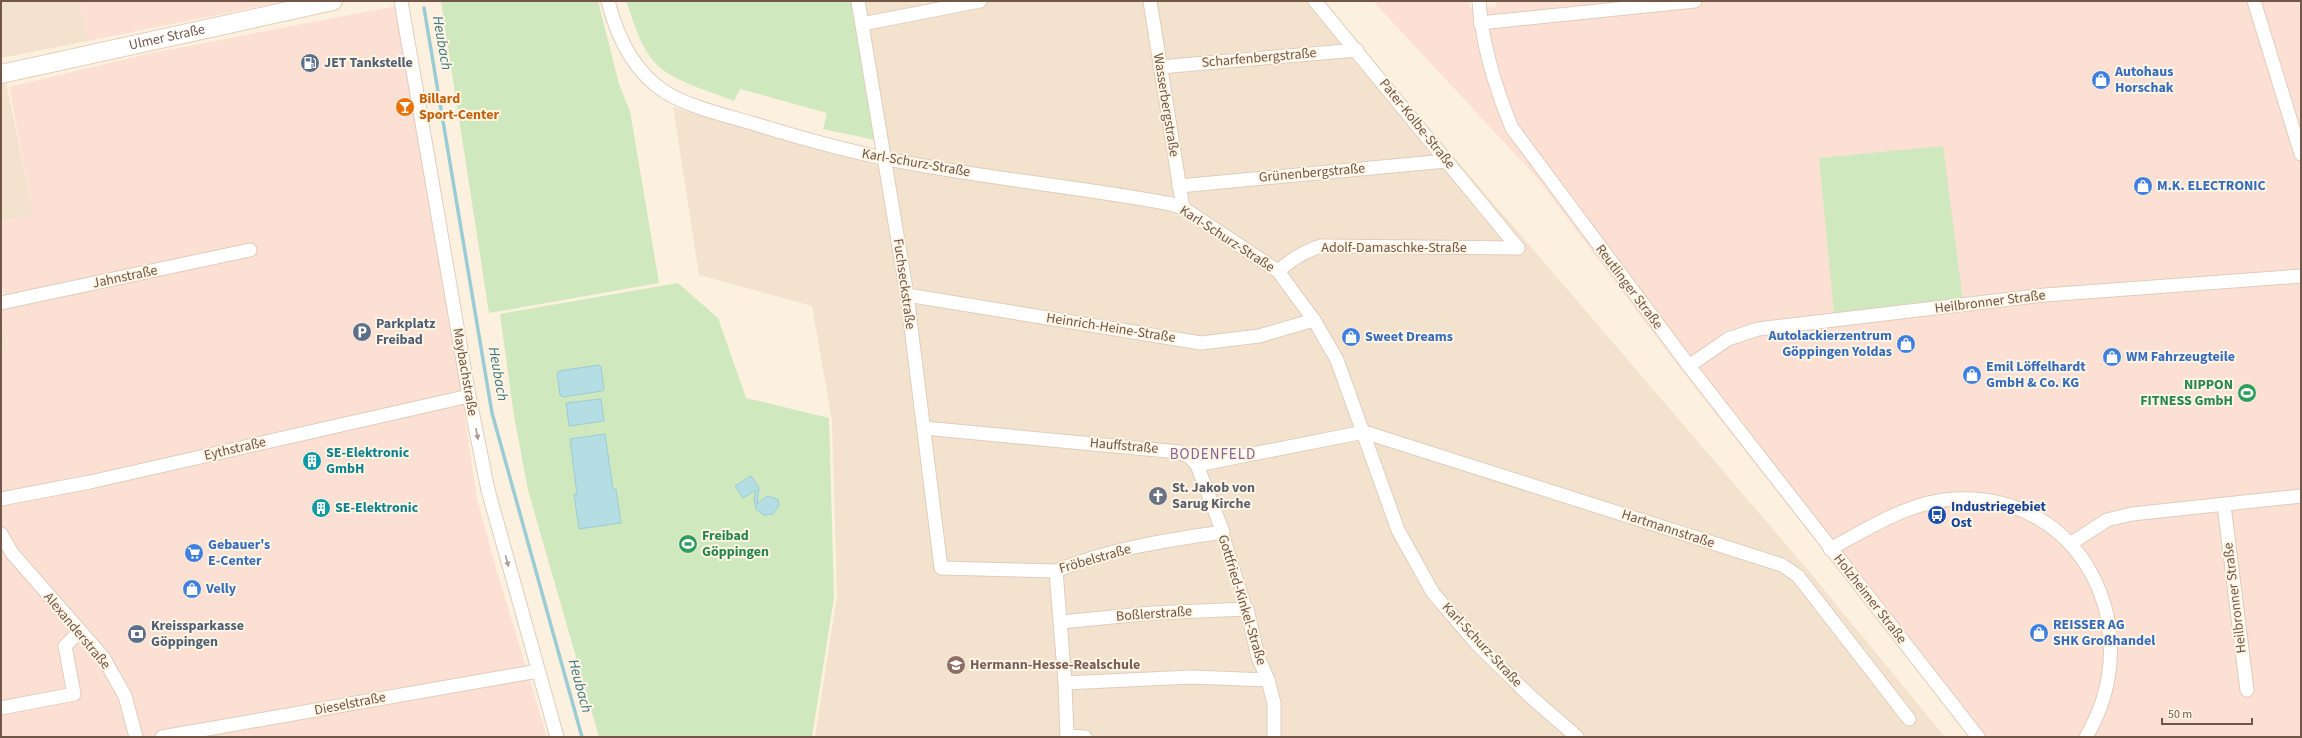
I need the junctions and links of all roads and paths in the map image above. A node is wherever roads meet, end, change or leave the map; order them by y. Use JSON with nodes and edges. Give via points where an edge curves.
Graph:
{"nodes":[{"id":1,"x":333,"y":1,"type":"edge"},
{"id":2,"x":401,"y":1,"type":"edge"},
{"id":3,"x":608,"y":1,"type":"edge"},
{"id":4,"x":858,"y":1,"type":"edge"},
{"id":5,"x":980,"y":1,"type":"edge"},
{"id":6,"x":1150,"y":1,"type":"edge"},
{"id":7,"x":1315,"y":1,"type":"edge"},
{"id":8,"x":1479,"y":1,"type":"edge"},
{"id":9,"x":1695,"y":1,"type":"edge"},
{"id":10,"x":2254,"y":1,"type":"edge"},
{"id":11,"x":1480,"y":23,"type":"junction"},
{"id":12,"x":862,"y":24,"type":"junction"},
{"id":13,"x":1357,"y":50,"type":"junction"},
{"id":14,"x":1160,"y":67,"type":"junction"},
{"id":15,"x":1,"y":74,"type":"edge"},
{"id":16,"x":2301,"y":154,"type":"edge"},
{"id":17,"x":885,"y":159,"type":"junction"},
{"id":18,"x":1446,"y":161,"type":"junction"},
{"id":19,"x":1179,"y":186,"type":"junction"},
{"id":20,"x":1183,"y":208,"type":"junction"},
{"id":21,"x":1518,"y":248,"type":"joint"},
{"id":22,"x":250,"y":250,"type":"dead end"},
{"id":23,"x":1278,"y":271,"type":"junction"},
{"id":24,"x":2301,"y":276,"type":"edge"},
{"id":25,"x":907,"y":295,"type":"junction"},
{"id":26,"x":1,"y":303,"type":"edge"},
{"id":27,"x":1314,"y":320,"type":"junction"},
{"id":28,"x":1689,"y":366,"type":"junction"},
{"id":29,"x":469,"y":396,"type":"junction"},
{"id":30,"x":924,"y":428,"type":"junction"},
{"id":31,"x":1364,"y":432,"type":"junction"},
{"id":32,"x":1197,"y":465,"type":"junction"},
{"id":33,"x":2301,"y":496,"type":"edge"},
{"id":34,"x":1,"y":499,"type":"edge"},
{"id":35,"x":2224,"y":505,"type":"junction"},
{"id":36,"x":1223,"y":532,"type":"junction"},
{"id":37,"x":1,"y":534,"type":"edge"},
{"id":38,"x":2070,"y":544,"type":"junction"},
{"id":39,"x":1830,"y":549,"type":"junction"},
{"id":40,"x":941,"y":568,"type":"joint"},
{"id":41,"x":1056,"y":571,"type":"junction"},
{"id":42,"x":1247,"y":609,"type":"junction"},
{"id":43,"x":1061,"y":622,"type":"junction"},
{"id":44,"x":79,"y":632,"type":"junction"},
{"id":45,"x":538,"y":671,"type":"junction"},
{"id":46,"x":1268,"y":680,"type":"junction"},
{"id":47,"x":1065,"y":683,"type":"junction"},
{"id":48,"x":2247,"y":690,"type":"dead end"},
{"id":49,"x":1,"y":708,"type":"edge"},
{"id":50,"x":1909,"y":719,"type":"dead end"},
{"id":51,"x":1067,"y":736,"type":"edge"},
{"id":52,"x":136,"y":737,"type":"edge"},
{"id":53,"x":162,"y":737,"type":"edge"},
{"id":54,"x":557,"y":737,"type":"edge"},
{"id":55,"x":1085,"y":737,"type":"edge"},
{"id":56,"x":1274,"y":737,"type":"edge"},
{"id":57,"x":1577,"y":737,"type":"edge"},
{"id":58,"x":1978,"y":737,"type":"edge"},
{"id":59,"x":2086,"y":737,"type":"edge"}],
"edges":[{"from":1,"to":15,"type":"main road","name":"Ulmer Straße"},
{"from":2,"to":29,"type":"street","name":"Maybachstraße"},
{"from":3,"to":17,"type":"street","name":"Karl-Schurz-Straße","via":[[626,52],[641,70],[666,92],[704,109],[820,144]]},
{"from":4,"to":12,"type":"street","name":"Fuchseckstraße"},
{"from":5,"to":12,"type":"street"},
{"from":6,"to":14,"type":"street","name":"Wasserbergstraße"},
{"from":7,"to":13,"type":"street","name":"Pater-Kolbe-Straße"},
{"from":8,"to":11,"type":"street","name":"Reutlinger Straße"},
{"from":9,"to":11,"type":"street"},
{"from":10,"to":16,"type":"street"},
{"from":11,"to":28,"type":"street","name":"Reutlinger Straße","via":[[1494,85],[1512,128]]},
{"from":12,"to":17,"type":"street","name":"Fuchseckstraße"},
{"from":13,"to":14,"type":"street","name":"Scharfenbergstraße"},
{"from":13,"to":18,"type":"street","name":"Pater-Kolbe-Straße"},
{"from":14,"to":19,"type":"street","name":"Wasserbergstraße"},
{"from":17,"to":20,"type":"street","name":"Karl-Schurz-Straße","via":[[1056,184]]},
{"from":17,"to":25,"type":"street","name":"Fuchseckstraße"},
{"from":18,"to":19,"type":"street","name":"Grünenbergstraße"},
{"from":18,"to":21,"type":"street","name":"Pater-Kolbe-Straße"},
{"from":19,"to":20,"type":"street","name":"Wasserbergstraße"},
{"from":20,"to":23,"type":"street","name":"Karl-Schurz-Straße"},
{"from":21,"to":23,"type":"street","name":"Adolf-Damaschke-Straße","via":[[1321,246],[1293,258]]},
{"from":22,"to":26,"type":"street","name":"Jahnstraße"},
{"from":23,"to":27,"type":"street","name":"Karl-Schurz-Straße"},
{"from":24,"to":28,"type":"street","name":"Heilbronner Straße","via":[[2045,295],[1758,329],[1728,339]]},
{"from":25,"to":27,"type":"street","name":"Heinrich-Heine-Straße","via":[[1201,343],[1258,336]]},
{"from":25,"to":30,"type":"street","name":"Fuchseckstraße"},
{"from":27,"to":31,"type":"street","name":"Karl-Schurz-Straße","via":[[1337,360]]},
{"from":28,"to":39,"type":"street","name":"Reutlinger Straße"},
{"from":29,"to":34,"type":"street","name":"Eythstraße","via":[[90,482]]},
{"from":29,"to":45,"type":"street","name":"Maybachstraße","one_way":true,"via":[[488,490]]},
{"from":30,"to":32,"type":"street","name":"Hauffstraße","via":[[1179,452],[1190,457]]},
{"from":30,"to":40,"type":"street","name":"Fuchseckstraße"},
{"from":31,"to":32,"type":"street"},
{"from":31,"to":50,"type":"street","name":"Hartmannstraße","via":[[1782,565],[1798,576]]},
{"from":31,"to":57,"type":"street","name":"Karl-Schurz-Straße","via":[[1398,530],[1433,593],[1477,644],[1531,697]]},
{"from":32,"to":36,"type":"street","name":"Gottfried-Kinkel-Straße"},
{"from":33,"to":35,"type":"street"},
{"from":35,"to":38,"type":"street","via":[[2114,518]]},
{"from":35,"to":48,"type":"street","name":"Heilbronner Straße"},
{"from":36,"to":41,"type":"street","name":"Fröbelstraße","via":[[1130,548]]},
{"from":36,"to":42,"type":"street","name":"Gottfried-Kinkel-Straße"},
{"from":37,"to":44,"type":"street","name":"Alexanderstraße","via":[[12,553]]},
{"from":38,"to":39,"type":"street","name":"Holzheimer Straße","via":[[2049,526],[2026,513],[1989,501],[1954,499],[1928,503],[1890,517]]},
{"from":38,"to":59,"type":"street","name":"Holzheimer Straße","via":[[2083,560],[2102,597],[2110,636],[2108,686]]},
{"from":39,"to":58,"type":"street","name":"Holzheimer Straße"},
{"from":40,"to":41,"type":"street","name":"Fröbelstraße"},
{"from":41,"to":43,"type":"street"},
{"from":42,"to":43,"type":"street","name":"Boßlerstraße","via":[[1153,613]]},
{"from":42,"to":46,"type":"street","name":"Gottfried-Kinkel-Straße","via":[[1258,657]]},
{"from":43,"to":47,"type":"street"},
{"from":44,"to":49,"type":"street","via":[[65,646],[74,694]]},
{"from":44,"to":52,"type":"street","name":"Alexanderstraße","via":[[102,657],[125,696]]},
{"from":45,"to":53,"type":"street","name":"Dieselstraße"},
{"from":45,"to":54,"type":"street","name":"Maybachstraße"},
{"from":46,"to":47,"type":"street","via":[[1191,677]]},
{"from":46,"to":56,"type":"street","name":"Gottfried-Kinkel-Straße","via":[[1274,703]]},
{"from":47,"to":51,"type":"street"},
{"from":51,"to":55,"type":"street"}]}
